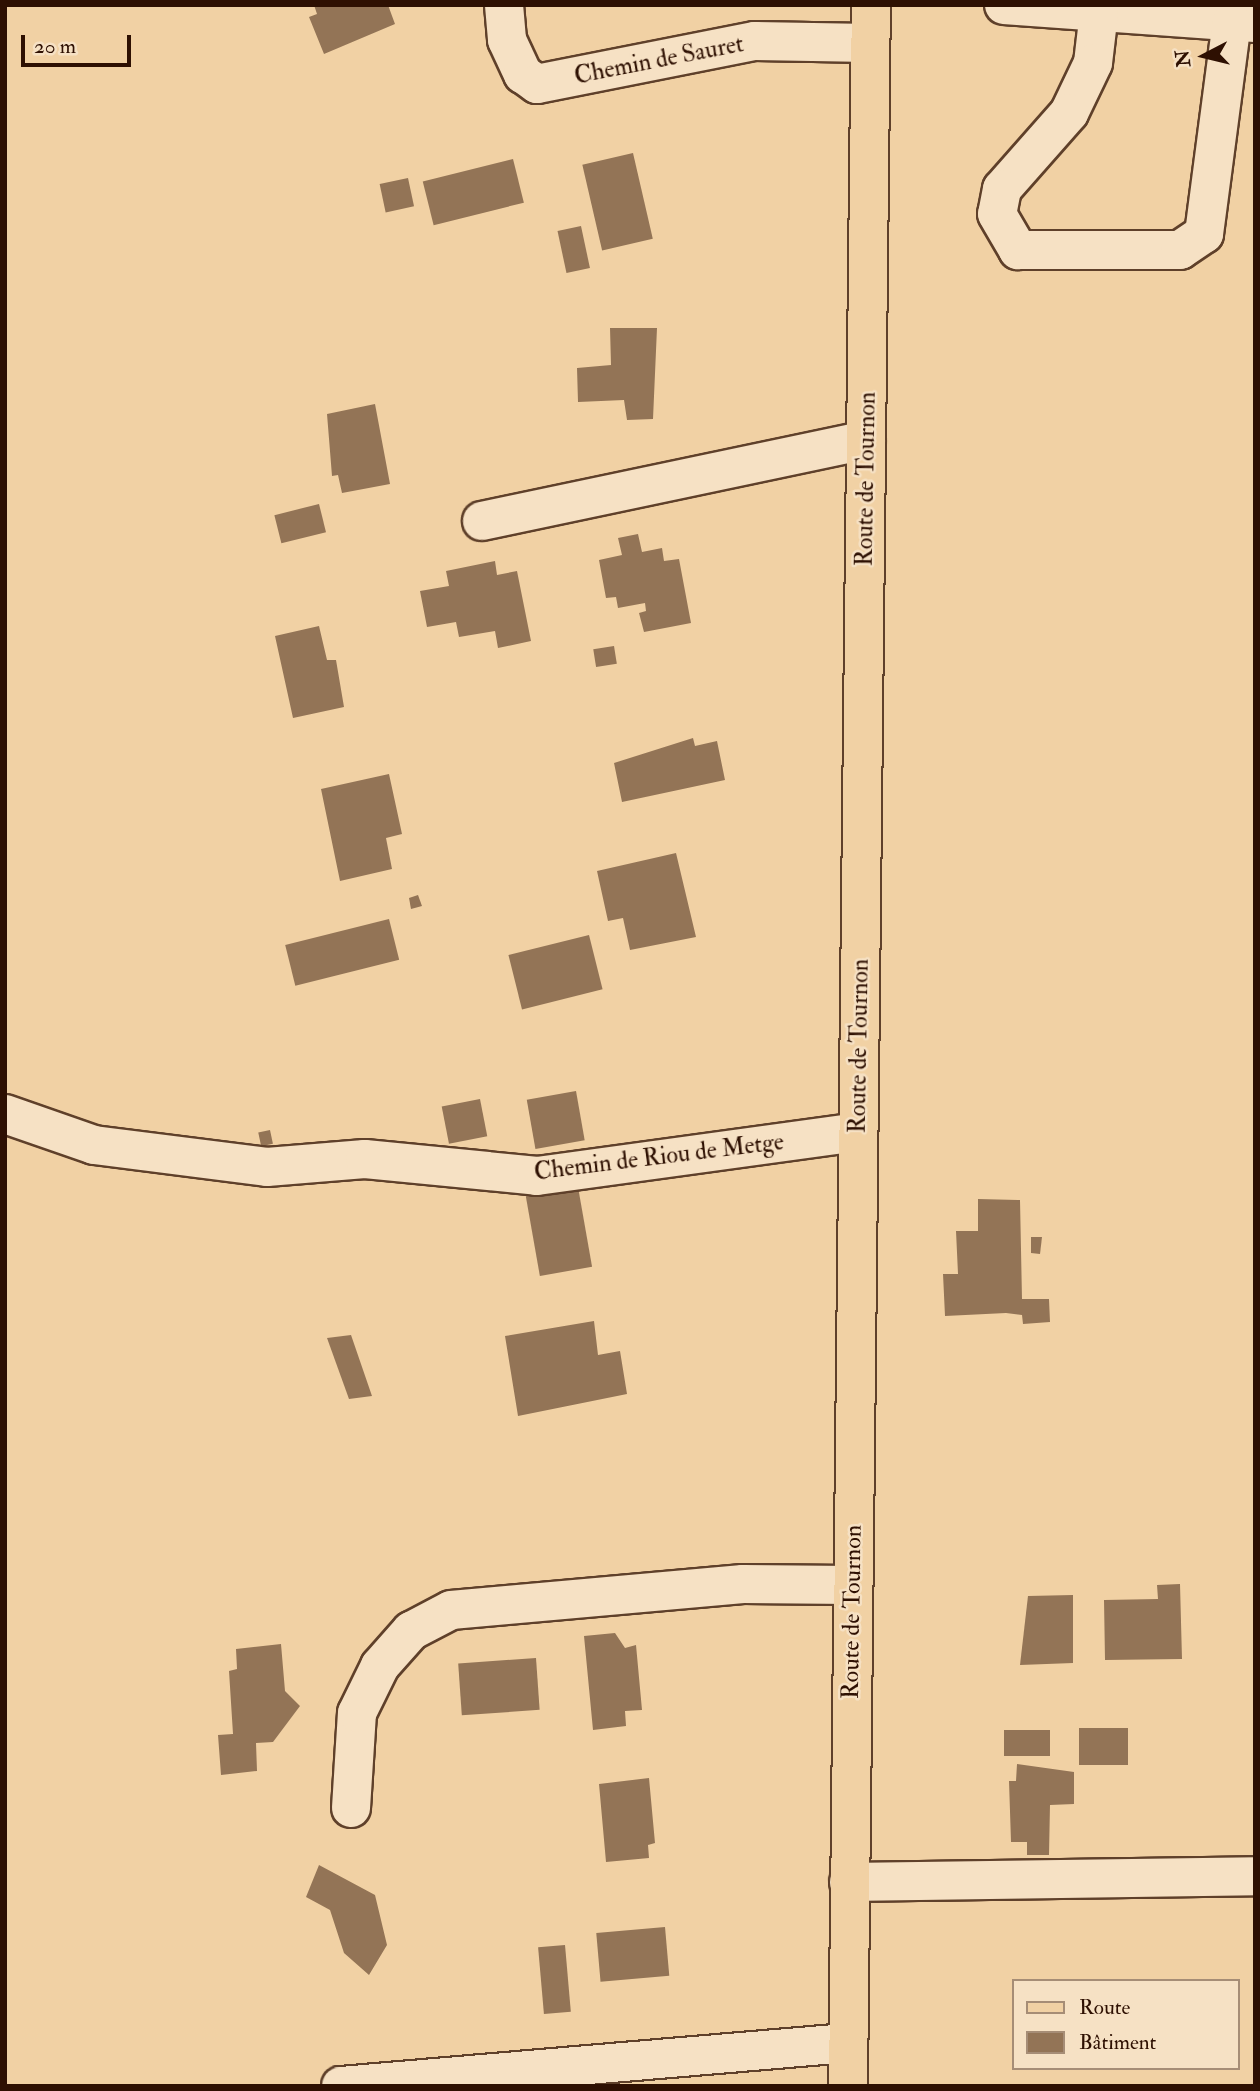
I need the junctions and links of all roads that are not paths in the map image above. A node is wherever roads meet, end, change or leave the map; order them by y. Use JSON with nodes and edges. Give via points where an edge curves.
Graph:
{"nodes":[{"id":1,"x":504,"y":5,"type":"edge"},
{"id":2,"x":871,"y":5,"type":"edge"},
{"id":3,"x":1004,"y":5,"type":"edge"},
{"id":4,"x":1099,"y":12,"type":"junction"},
{"id":5,"x":1243,"y":23,"type":"edge"},
{"id":6,"x":870,"y":43,"type":"junction"},
{"id":7,"x":866,"y":440,"type":"junction"},
{"id":8,"x":482,"y":521,"type":"dead end"},
{"id":9,"x":5,"y":1114,"type":"edge"},
{"id":10,"x":858,"y":1132,"type":"junction"},
{"id":11,"x":852,"y":1585,"type":"junction"},
{"id":12,"x":351,"y":1808,"type":"dead end"},
{"id":13,"x":1255,"y":1876,"type":"edge"},
{"id":14,"x":849,"y":1882,"type":"junction"},
{"id":15,"x":847,"y":2043,"type":"junction"},
{"id":16,"x":341,"y":2086,"type":"edge"},
{"id":17,"x":848,"y":2086,"type":"edge"}],
"edges":[{"from":1,"to":6,"type":"street","name":"Chemin de Sauret","via":[[507,40],[523,74],[537,84],[755,41]]},
{"from":2,"to":6,"type":"main road","name":"Route de Tournon"},
{"from":3,"to":4,"type":"street"},
{"from":4,"to":5,"type":"street"},
{"from":4,"to":5,"type":"street","via":[[1093,63],[1069,113],[1002,189],[998,214],[1018,250],[1180,250],[1204,234]]},
{"from":6,"to":7,"type":"main road","name":"Route de Tournon"},
{"from":7,"to":8,"type":"street"},
{"from":7,"to":10,"type":"main road","name":"Route de Tournon"},
{"from":9,"to":10,"type":"street","name":"Chemin de Riou de Metge","via":[[94,1145],[267,1167],[365,1159],[537,1176]]},
{"from":10,"to":11,"type":"main road","name":"Route de Tournon"},
{"from":11,"to":12,"type":"street","via":[[743,1584],[451,1610],[411,1630],[380,1666],[358,1713]]},
{"from":11,"to":14,"type":"main road","name":"Route de Tournon"},
{"from":13,"to":14,"type":"street"},
{"from":14,"to":15,"type":"main road","name":"Route de Tournon"},
{"from":15,"to":16,"type":"street"},
{"from":15,"to":17,"type":"main road","name":"Route de Tournon"}]}
